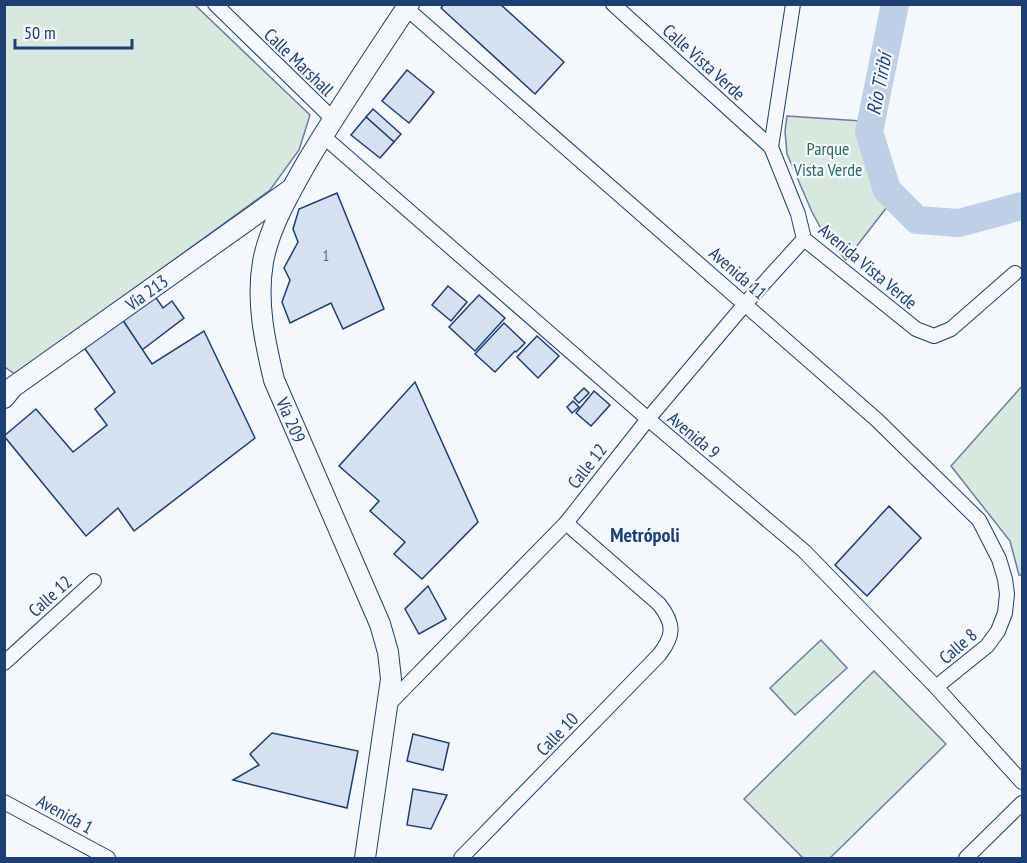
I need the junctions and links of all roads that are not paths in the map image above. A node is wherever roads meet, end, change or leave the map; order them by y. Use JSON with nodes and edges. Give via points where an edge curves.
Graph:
{"nodes":[{"id":1,"x":214,"y":4,"type":"edge"},
{"id":2,"x":613,"y":4,"type":"edge"},
{"id":3,"x":793,"y":4,"type":"edge"},
{"id":4,"x":408,"y":6,"type":"edge"},
{"id":5,"x":328,"y":127,"type":"junction"},
{"id":6,"x":771,"y":147,"type":"junction"},
{"id":7,"x":292,"y":189,"type":"junction"},
{"id":8,"x":804,"y":239,"type":"junction"},
{"id":9,"x":1015,"y":273,"type":"dead end"},
{"id":10,"x":745,"y":304,"type":"junction"},
{"id":11,"x":7,"y":389,"type":"edge"},
{"id":12,"x":648,"y":419,"type":"junction"},
{"id":13,"x":566,"y":523,"type":"junction"},
{"id":14,"x":94,"y":581,"type":"dead end"},
{"id":15,"x":1007,"y":594,"type":"joint"},
{"id":16,"x":4,"y":663,"type":"edge"},
{"id":17,"x":936,"y":687,"type":"junction"},
{"id":18,"x":388,"y":705,"type":"junction"},
{"id":19,"x":1023,"y":782,"type":"edge"},
{"id":20,"x":4,"y":802,"type":"edge"},
{"id":21,"x":1023,"y":803,"type":"edge"},
{"id":22,"x":108,"y":858,"type":"edge"},
{"id":23,"x":365,"y":858,"type":"edge"},
{"id":24,"x":461,"y":858,"type":"edge"},
{"id":25,"x":966,"y":858,"type":"edge"}],
"edges":[{"from":1,"to":5,"type":"street","name":"Calle Marshall"},
{"from":2,"to":6,"type":"street","name":"Calle Vista Verde"},
{"from":3,"to":6,"type":"street"},
{"from":4,"to":5,"type":"main road","name":"Vía 209"},
{"from":4,"to":10,"type":"street","name":"Avenida 11"},
{"from":5,"to":7,"type":"main road","name":"Vía 209"},
{"from":5,"to":12,"type":"street","name":"Avenida 9"},
{"from":6,"to":8,"type":"street","name":"Avenida Vista Verde"},
{"from":7,"to":11,"type":"main road","name":"Vía 213"},
{"from":7,"to":18,"type":"main road","name":"Vía 209","via":[[263,262],[264,337],[274,380],[380,624],[391,679]]},
{"from":8,"to":9,"type":"street","name":"Avenida Vista Verde","via":[[916,329],[934,336],[951,329]]},
{"from":8,"to":10,"type":"street","name":"Calle 12"},
{"from":10,"to":12,"type":"street","name":"Calle 12"},
{"from":10,"to":15,"type":"street","name":"Avenida 11","via":[[877,420],[978,520],[999,559]]},
{"from":12,"to":13,"type":"street","name":"Calle 12"},
{"from":12,"to":17,"type":"street","name":"Avenida 9","via":[[804,551]]},
{"from":13,"to":18,"type":"street","name":"Calle 12"},
{"from":13,"to":24,"type":"street","name":"Calle 10","via":[[659,604],[667,614],[671,631],[668,643]]},
{"from":14,"to":16,"type":"street","name":"Calle 12"},
{"from":15,"to":17,"type":"street","name":"Calle 8","via":[[999,631]]},
{"from":17,"to":19,"type":"street","name":"Avenida 9"},
{"from":18,"to":23,"type":"main road","name":"Vía 209"},
{"from":20,"to":22,"type":"street","name":"Avenida 1"},
{"from":21,"to":25,"type":"street"}]}
